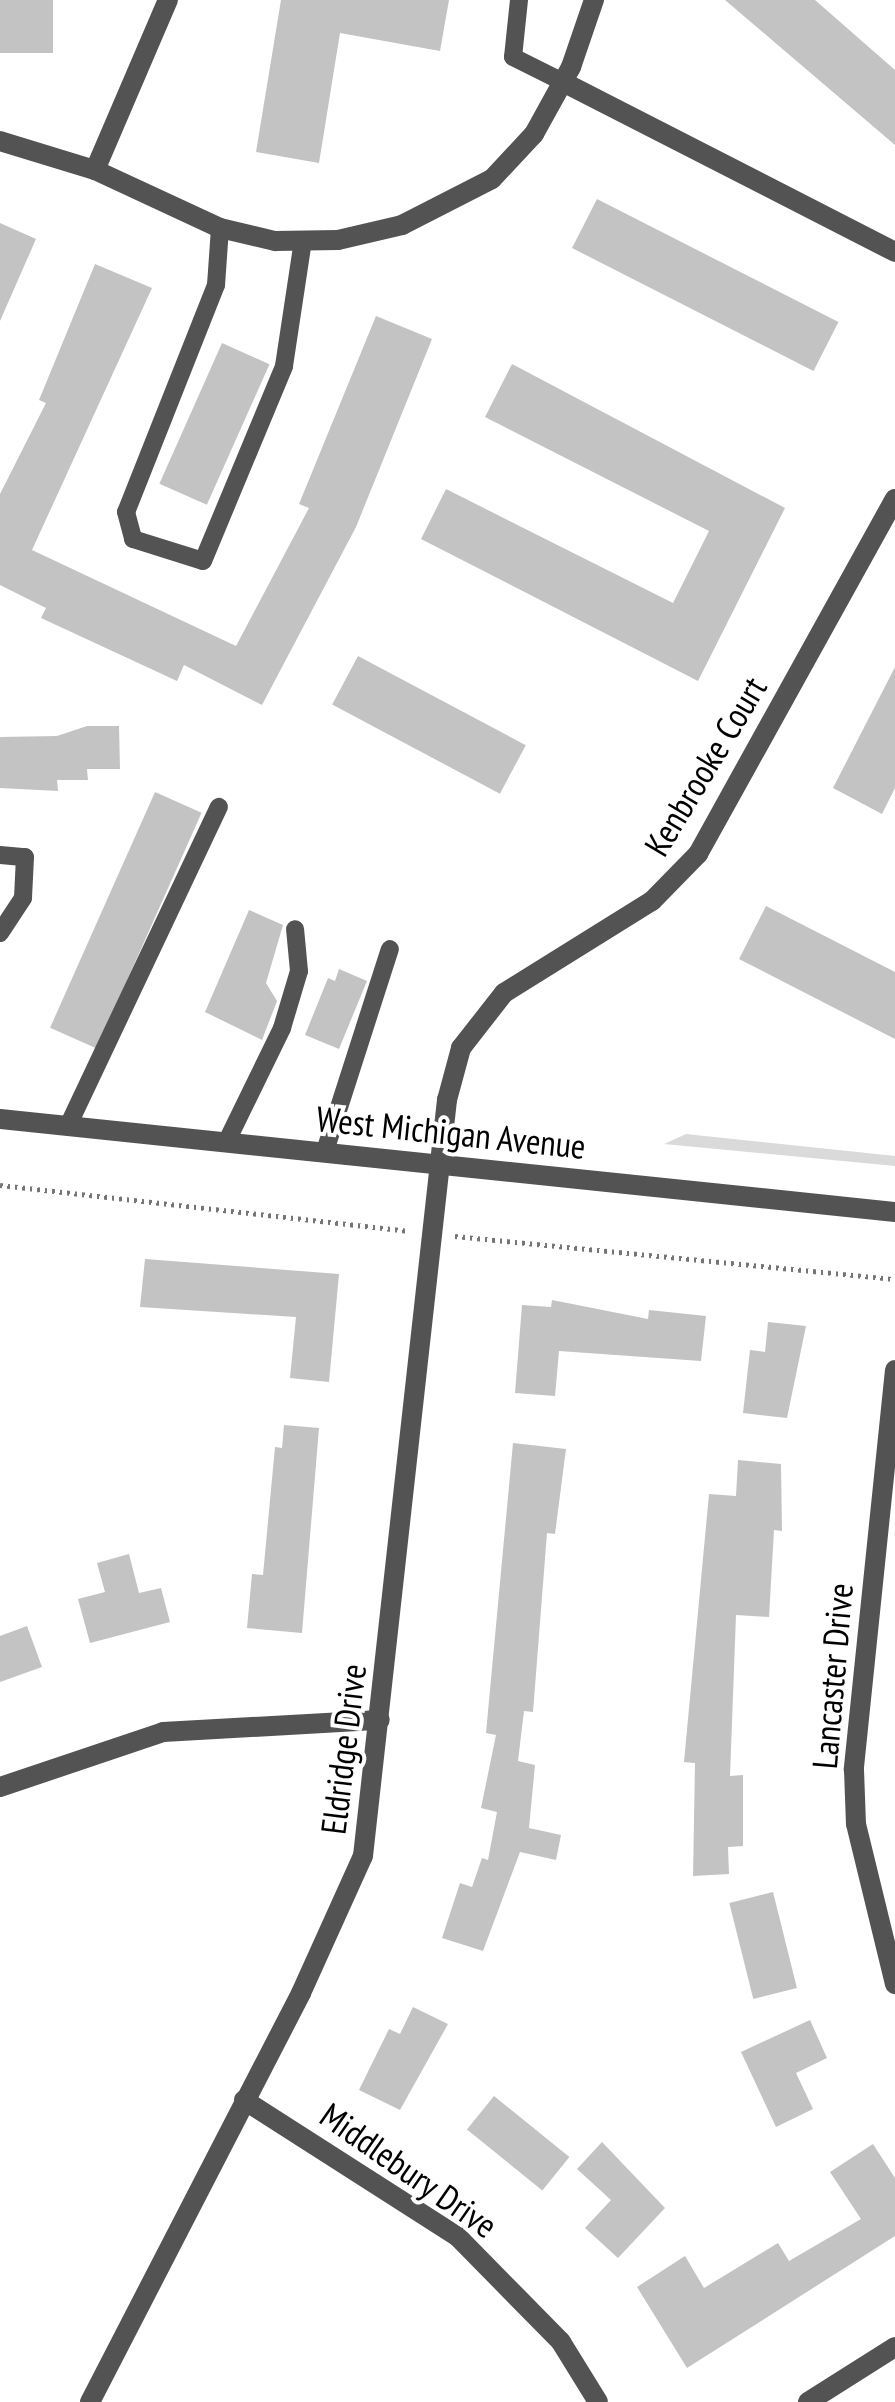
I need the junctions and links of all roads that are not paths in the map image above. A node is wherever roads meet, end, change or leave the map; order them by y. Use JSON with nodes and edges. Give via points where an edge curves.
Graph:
{"nodes":[{"id":1,"x":168,"y":0,"type":"edge"},
{"id":2,"x":519,"y":0,"type":"edge"},
{"id":3,"x":594,"y":0,"type":"edge"},
{"id":4,"x":563,"y":82,"type":"junction"},
{"id":5,"x":0,"y":141,"type":"edge"},
{"id":6,"x":95,"y":170,"type":"junction"},
{"id":7,"x":220,"y":228,"type":"junction"},
{"id":8,"x":303,"y":240,"type":"junction"},
{"id":9,"x":895,"y":252,"type":"edge"},
{"id":10,"x":895,"y":500,"type":"edge"},
{"id":11,"x":219,"y":807,"type":"dead end"},
{"id":12,"x":0,"y":855,"type":"edge"},
{"id":13,"x":295,"y":929,"type":"dead end"},
{"id":14,"x":0,"y":933,"type":"edge"},
{"id":15,"x":390,"y":949,"type":"dead end"},
{"id":16,"x":0,"y":1119,"type":"edge"},
{"id":17,"x":68,"y":1126,"type":"junction"},
{"id":18,"x":226,"y":1141,"type":"junction"},
{"id":19,"x":324,"y":1151,"type":"junction"},
{"id":20,"x":444,"y":1163,"type":"junction"},
{"id":21,"x":895,"y":1212,"type":"edge"},
{"id":22,"x":895,"y":1370,"type":"edge"},
{"id":23,"x":380,"y":1720,"type":"junction"},
{"id":24,"x":0,"y":1787,"type":"edge"},
{"id":25,"x":895,"y":1984,"type":"edge"},
{"id":26,"x":244,"y":2100,"type":"junction"},
{"id":27,"x":895,"y":2346,"type":"edge"},
{"id":28,"x":90,"y":2402,"type":"edge"},
{"id":29,"x":598,"y":2402,"type":"edge"},
{"id":30,"x":808,"y":2402,"type":"edge"}],
"edges":[{"from":1,"to":6,"type":"street"},
{"from":2,"to":4,"type":"lane","via":[[512,57]]},
{"from":3,"to":4,"type":"street"},
{"from":4,"to":8,"type":"street","via":[[534,134],[492,180],[402,225]]},
{"from":4,"to":9,"type":"street"},
{"from":5,"to":6,"type":"street"},
{"from":6,"to":7,"type":"street"},
{"from":7,"to":8,"type":"street"},
{"from":7,"to":8,"type":"lane","via":[[216,284],[126,512],[133,539],[203,561],[284,366]]},
{"from":10,"to":20,"type":"street","name":"Kenbrooke Court","via":[[698,854],[652,901],[529,974],[472,1029],[450,1081]]},
{"from":11,"to":17,"type":"lane"},
{"from":12,"to":14,"type":"lane","via":[[26,856],[23,898]]},
{"from":13,"to":18,"type":"lane","via":[[299,971],[282,1028]]},
{"from":15,"to":19,"type":"lane"},
{"from":16,"to":17,"type":"street","name":"West Michigan Avenue"},
{"from":17,"to":18,"type":"street","name":"West Michigan Avenue"},
{"from":18,"to":19,"type":"street","name":"West Michigan Avenue"},
{"from":19,"to":20,"type":"street","name":"West Michigan Avenue"},
{"from":20,"to":21,"type":"street","name":"West Michigan Avenue"},
{"from":20,"to":23,"type":"street","name":"Eldridge Drive"},
{"from":22,"to":25,"type":"street","name":"Lancaster Drive","via":[[854,1770],[866,1871]]},
{"from":23,"to":24,"type":"street","via":[[163,1732]]},
{"from":23,"to":26,"type":"street","name":"Eldridge Drive","via":[[363,1856]]},
{"from":26,"to":28,"type":"street","name":"Eldridge Drive"},
{"from":26,"to":29,"type":"street","name":"Middlebury Drive","via":[[457,2236],[561,2342]]},
{"from":27,"to":30,"type":"street"}]}
